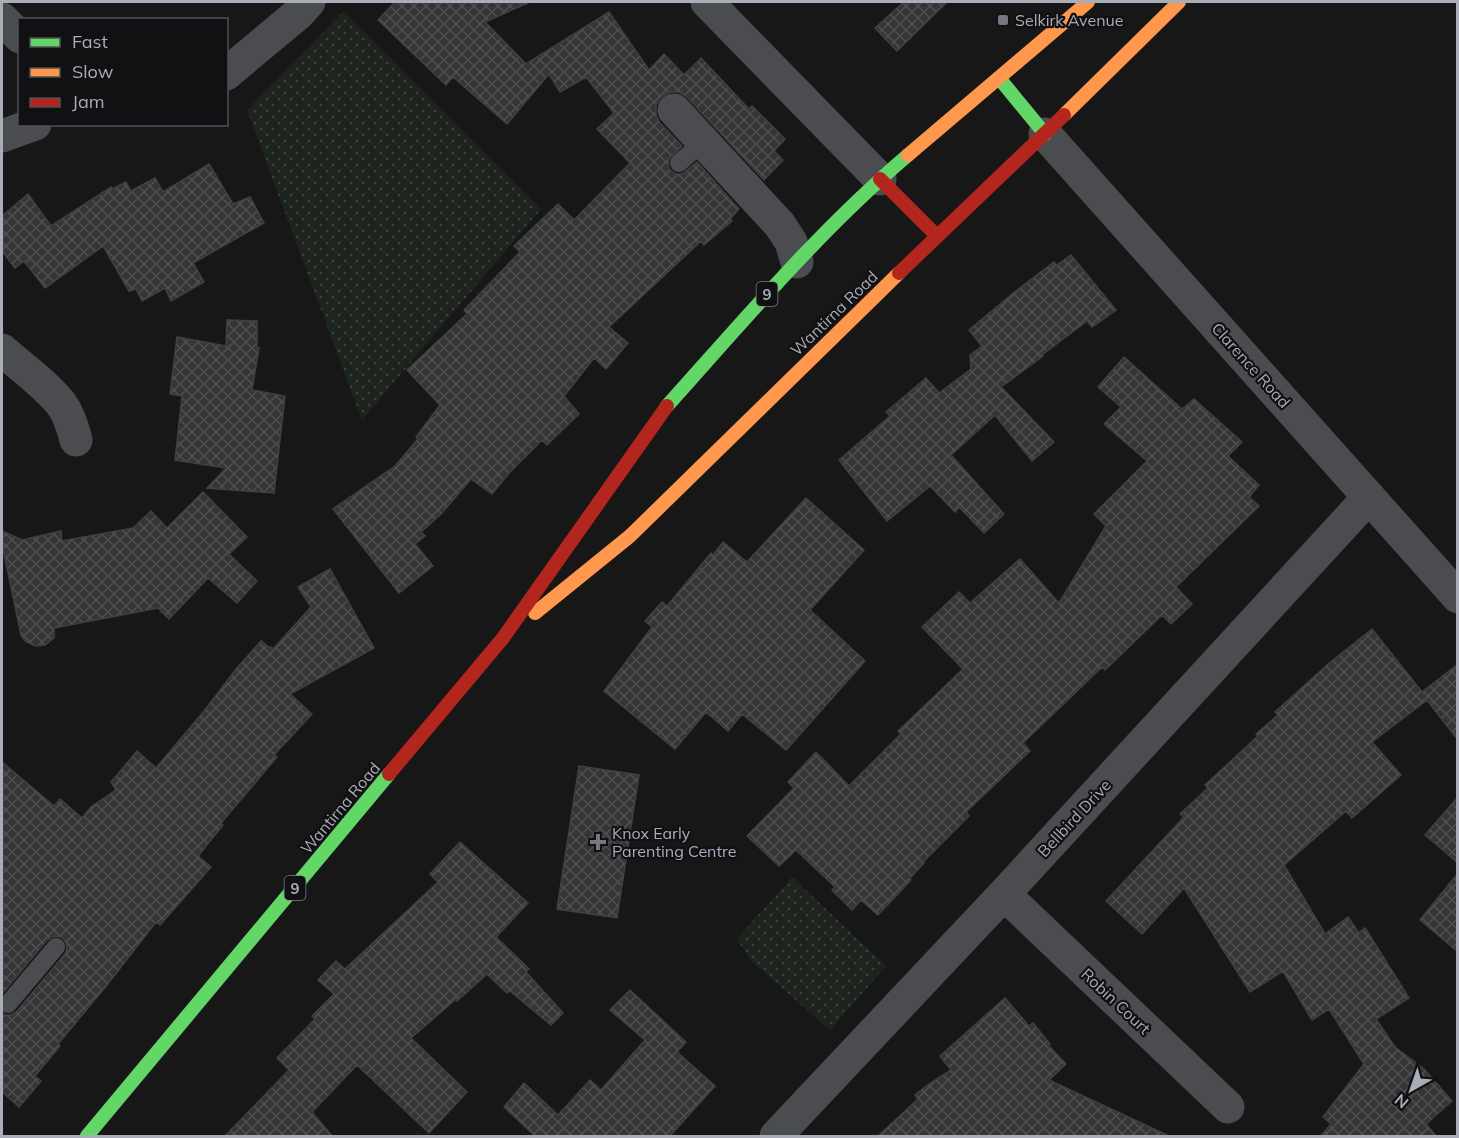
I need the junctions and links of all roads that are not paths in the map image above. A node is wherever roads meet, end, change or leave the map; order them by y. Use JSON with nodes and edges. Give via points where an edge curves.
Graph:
{"nodes":[{"id":1,"x":309,"y":2,"type":"edge"},
{"id":2,"x":707,"y":2,"type":"edge"},
{"id":3,"x":1088,"y":2,"type":"edge"},
{"id":4,"x":1179,"y":2,"type":"edge"},
{"id":5,"x":2,"y":19,"type":"edge"},
{"id":6,"x":18,"y":35,"type":"edge"},
{"id":7,"x":228,"y":72,"type":"edge"},
{"id":8,"x":999,"y":78,"type":"junction"},
{"id":9,"x":674,"y":110,"type":"dead end"},
{"id":10,"x":30,"y":126,"type":"edge"},
{"id":11,"x":1045,"y":134,"type":"junction"},
{"id":12,"x":2,"y":136,"type":"edge"},
{"id":13,"x":703,"y":142,"type":"junction"},
{"id":14,"x":679,"y":163,"type":"dead end"},
{"id":15,"x":880,"y":179,"type":"junction"},
{"id":16,"x":937,"y":236,"type":"junction"},
{"id":17,"x":797,"y":262,"type":"junction"},
{"id":18,"x":2,"y":350,"type":"edge"},
{"id":19,"x":76,"y":440,"type":"dead end"},
{"id":20,"x":1369,"y":497,"type":"junction"},
{"id":21,"x":1458,"y":597,"type":"edge"},
{"id":22,"x":503,"y":638,"type":"junction"},
{"id":23,"x":1004,"y":894,"type":"junction"},
{"id":24,"x":56,"y":947,"type":"dead end"},
{"id":25,"x":8,"y":1004,"type":"dead end"},
{"id":26,"x":1228,"y":1107,"type":"dead end"},
{"id":27,"x":87,"y":1137,"type":"edge"},
{"id":28,"x":776,"y":1137,"type":"edge"}],
"edges":[{"from":1,"to":7,"type":"street"},
{"from":2,"to":15,"type":"street"},
{"from":3,"to":8,"type":"main road","name":"Wantirna Road","number":"9"},
{"from":4,"to":11,"type":"main road","name":"Wantirna Road","number":"9"},
{"from":5,"to":6,"type":"street"},
{"from":8,"to":11,"type":"main road"},
{"from":8,"to":15,"type":"main road","name":"Wantirna Road","number":"9"},
{"from":9,"to":13,"type":"street"},
{"from":10,"to":12,"type":"street"},
{"from":11,"to":16,"type":"main road","name":"Wantirna Road","number":"9"},
{"from":11,"to":20,"type":"street","name":"Clarence Road"},
{"from":13,"to":14,"type":"lane"},
{"from":13,"to":17,"type":"street","via":[[780,225]]},
{"from":15,"to":16,"type":"main road"},
{"from":15,"to":17,"type":"main road","name":"Wantirna Road","number":"9"},
{"from":16,"to":22,"type":"main road","name":"Wantirna Road","number":"9","via":[[630,536]]},
{"from":17,"to":22,"type":"main road","name":"Wantirna Road","number":"9","via":[[666,408]]},
{"from":18,"to":19,"type":"street","via":[[62,405]]},
{"from":20,"to":21,"type":"street","name":"Clarence Road"},
{"from":20,"to":23,"type":"street","name":"Bellbird Drive"},
{"from":22,"to":27,"type":"main road","name":"Wantirna Road","number":"9"},
{"from":23,"to":26,"type":"street","name":"Robin Court"},
{"from":23,"to":28,"type":"street","name":"Bellbird Drive"},
{"from":24,"to":25,"type":"lane"}]}
